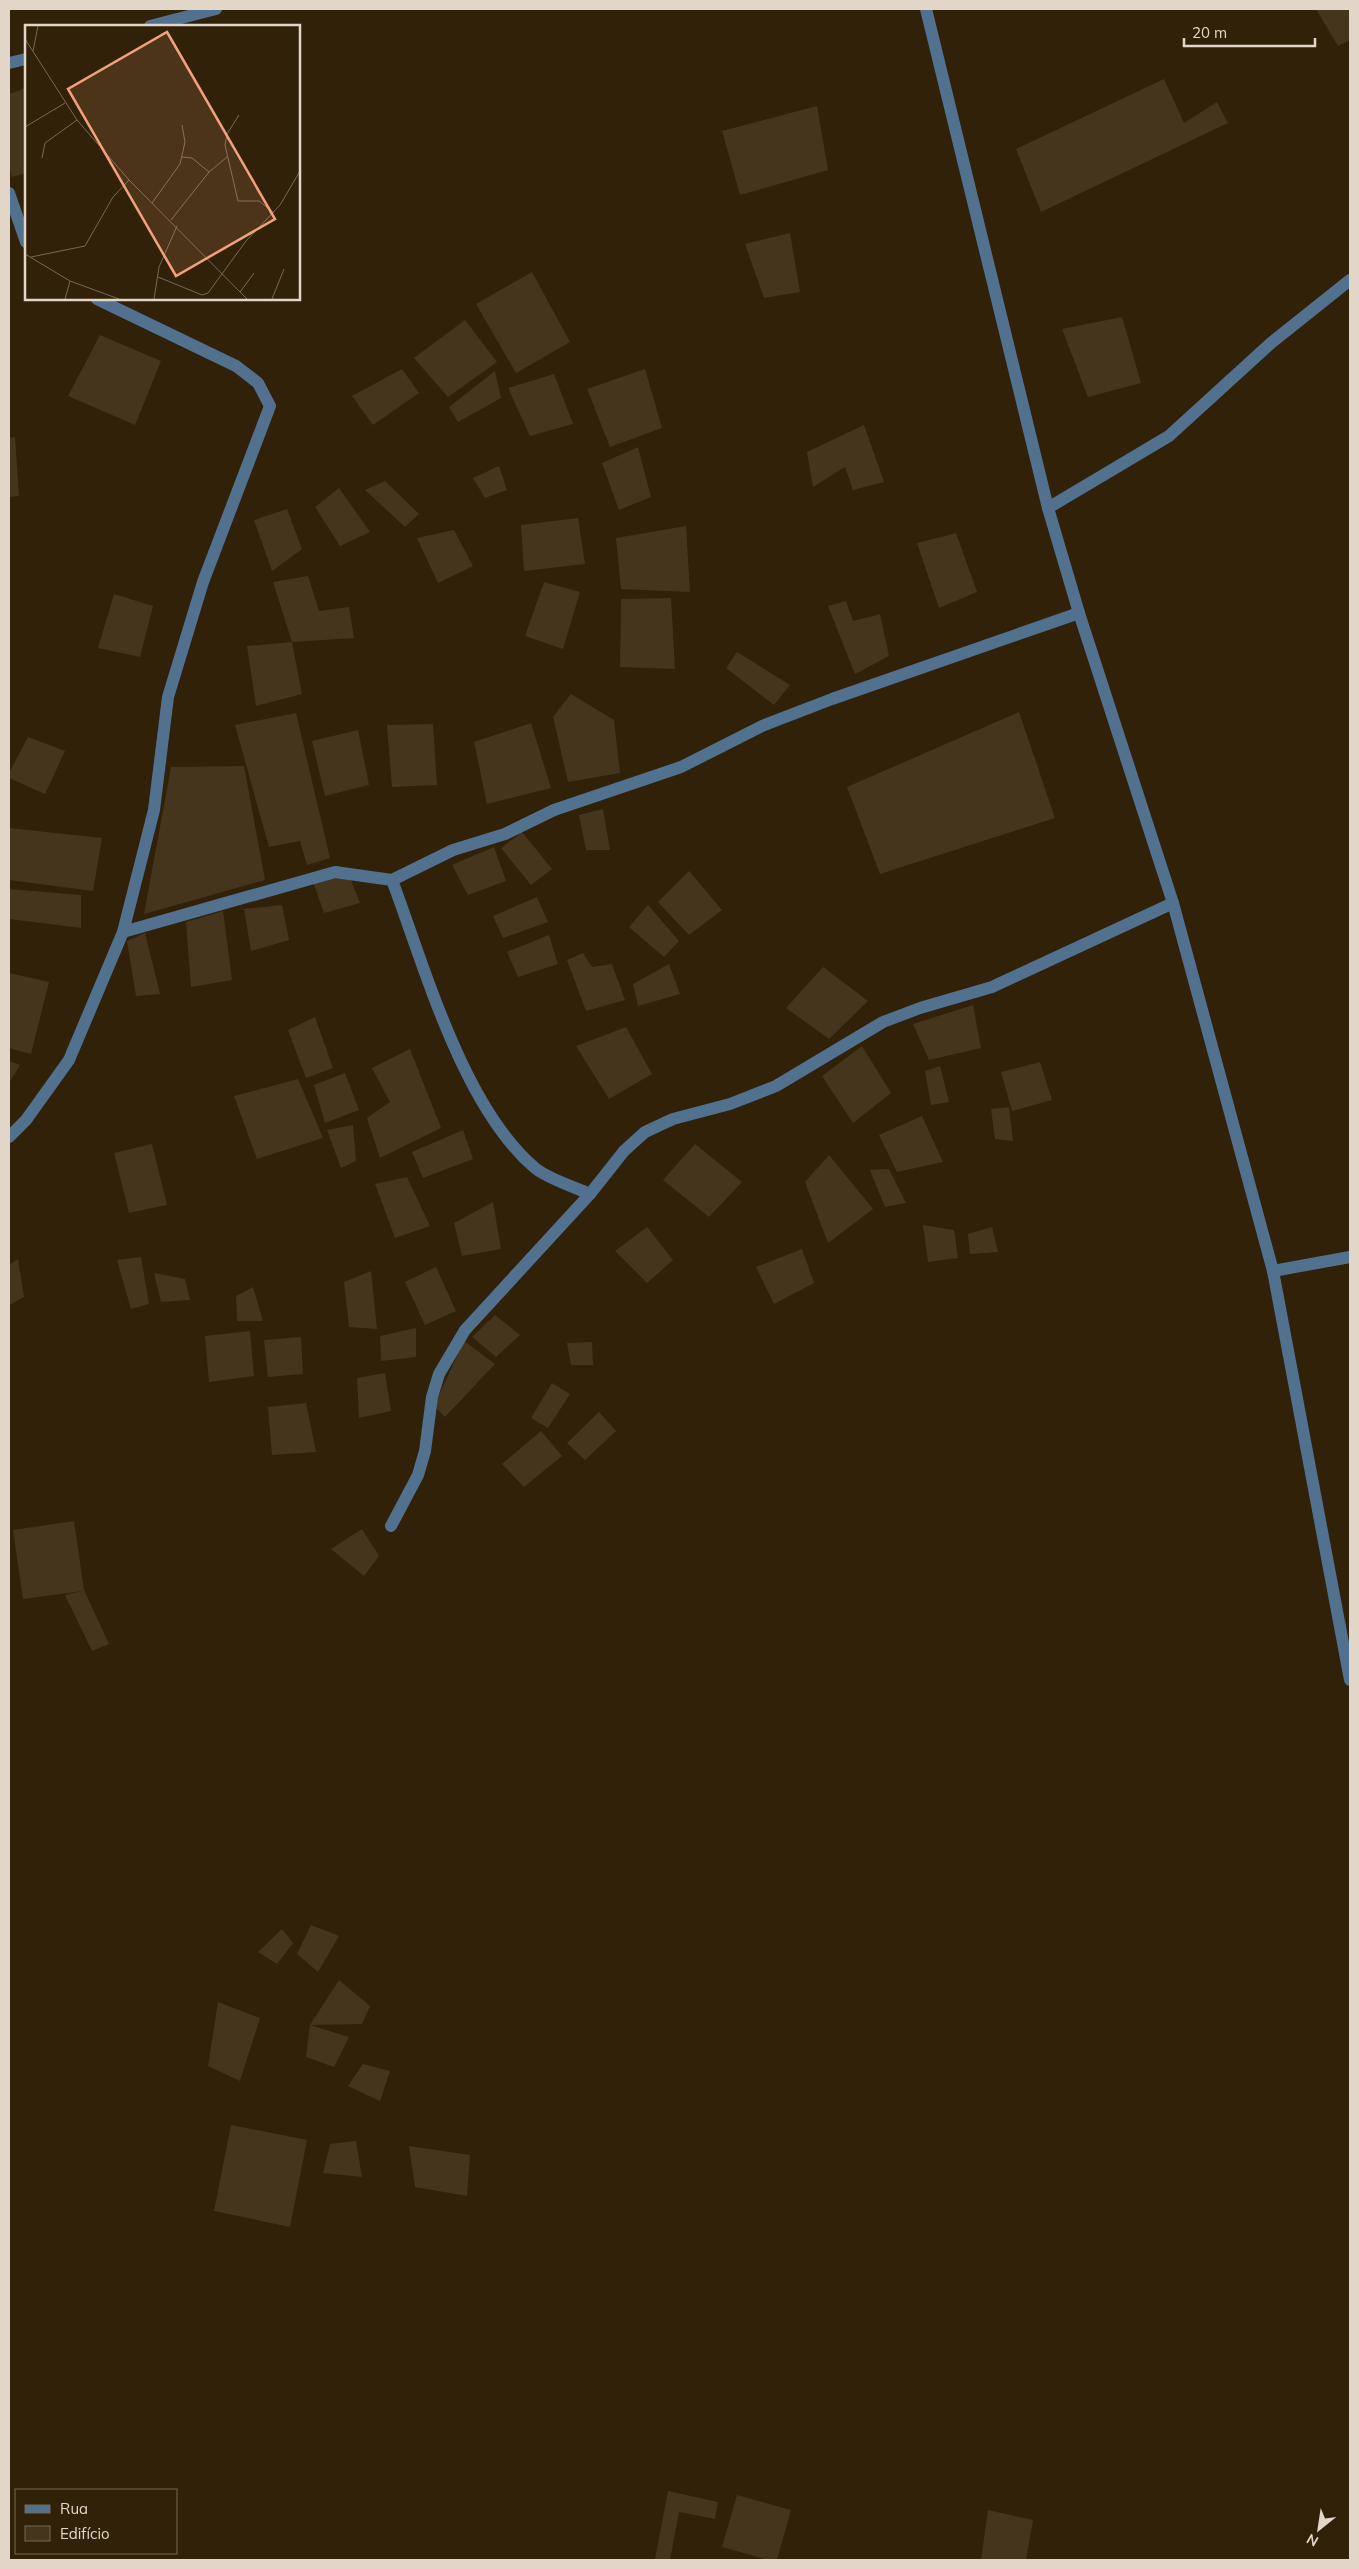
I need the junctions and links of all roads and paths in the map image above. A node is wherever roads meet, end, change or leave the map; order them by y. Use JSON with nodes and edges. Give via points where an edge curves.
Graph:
{"nodes":[{"id":1,"x":216,"y":9,"type":"edge"},
{"id":2,"x":926,"y":9,"type":"edge"},
{"id":3,"x":154,"y":25,"type":"edge"},
{"id":4,"x":25,"y":59,"type":"edge"},
{"id":5,"x":9,"y":63,"type":"edge"},
{"id":6,"x":9,"y":193,"type":"edge"},
{"id":7,"x":25,"y":239,"type":"edge"},
{"id":8,"x":1350,"y":280,"type":"edge"},
{"id":9,"x":99,"y":300,"type":"edge"},
{"id":10,"x":1048,"y":508,"type":"junction"},
{"id":11,"x":1079,"y":613,"type":"junction"},
{"id":12,"x":392,"y":880,"type":"junction"},
{"id":13,"x":1173,"y":903,"type":"junction"},
{"id":14,"x":123,"y":932,"type":"junction"},
{"id":15,"x":9,"y":1137,"type":"edge"},
{"id":16,"x":590,"y":1194,"type":"junction"},
{"id":17,"x":1350,"y":1257,"type":"edge"},
{"id":18,"x":1274,"y":1271,"type":"junction"},
{"id":19,"x":391,"y":1526,"type":"dead end"},
{"id":20,"x":1350,"y":1680,"type":"edge"}],
"edges":[{"from":1,"to":3,"type":"street"},
{"from":2,"to":10,"type":"street"},
{"from":4,"to":5,"type":"street"},
{"from":6,"to":7,"type":"street"},
{"from":8,"to":10,"type":"street","via":[[1271,343],[1169,436]]},
{"from":9,"to":14,"type":"street","via":[[236,366],[258,383],[270,406],[203,582],[168,697],[154,810]]},
{"from":10,"to":11,"type":"street"},
{"from":11,"to":12,"type":"street","via":[[823,702],[762,726],[681,767],[554,810],[505,834],[453,850]]},
{"from":11,"to":13,"type":"street"},
{"from":12,"to":14,"type":"street","via":[[335,872]]},
{"from":12,"to":16,"type":"street","via":[[453,1043],[492,1120],[536,1169]]},
{"from":13,"to":16,"type":"street","via":[[992,987],[884,1022],[776,1086],[730,1104],[673,1119],[645,1132],[624,1151]]},
{"from":13,"to":18,"type":"street"},
{"from":14,"to":15,"type":"street","via":[[69,1060],[26,1120]]},
{"from":16,"to":19,"type":"street","via":[[466,1330],[439,1374],[418,1475]]},
{"from":17,"to":18,"type":"street"},
{"from":18,"to":20,"type":"street"}]}
